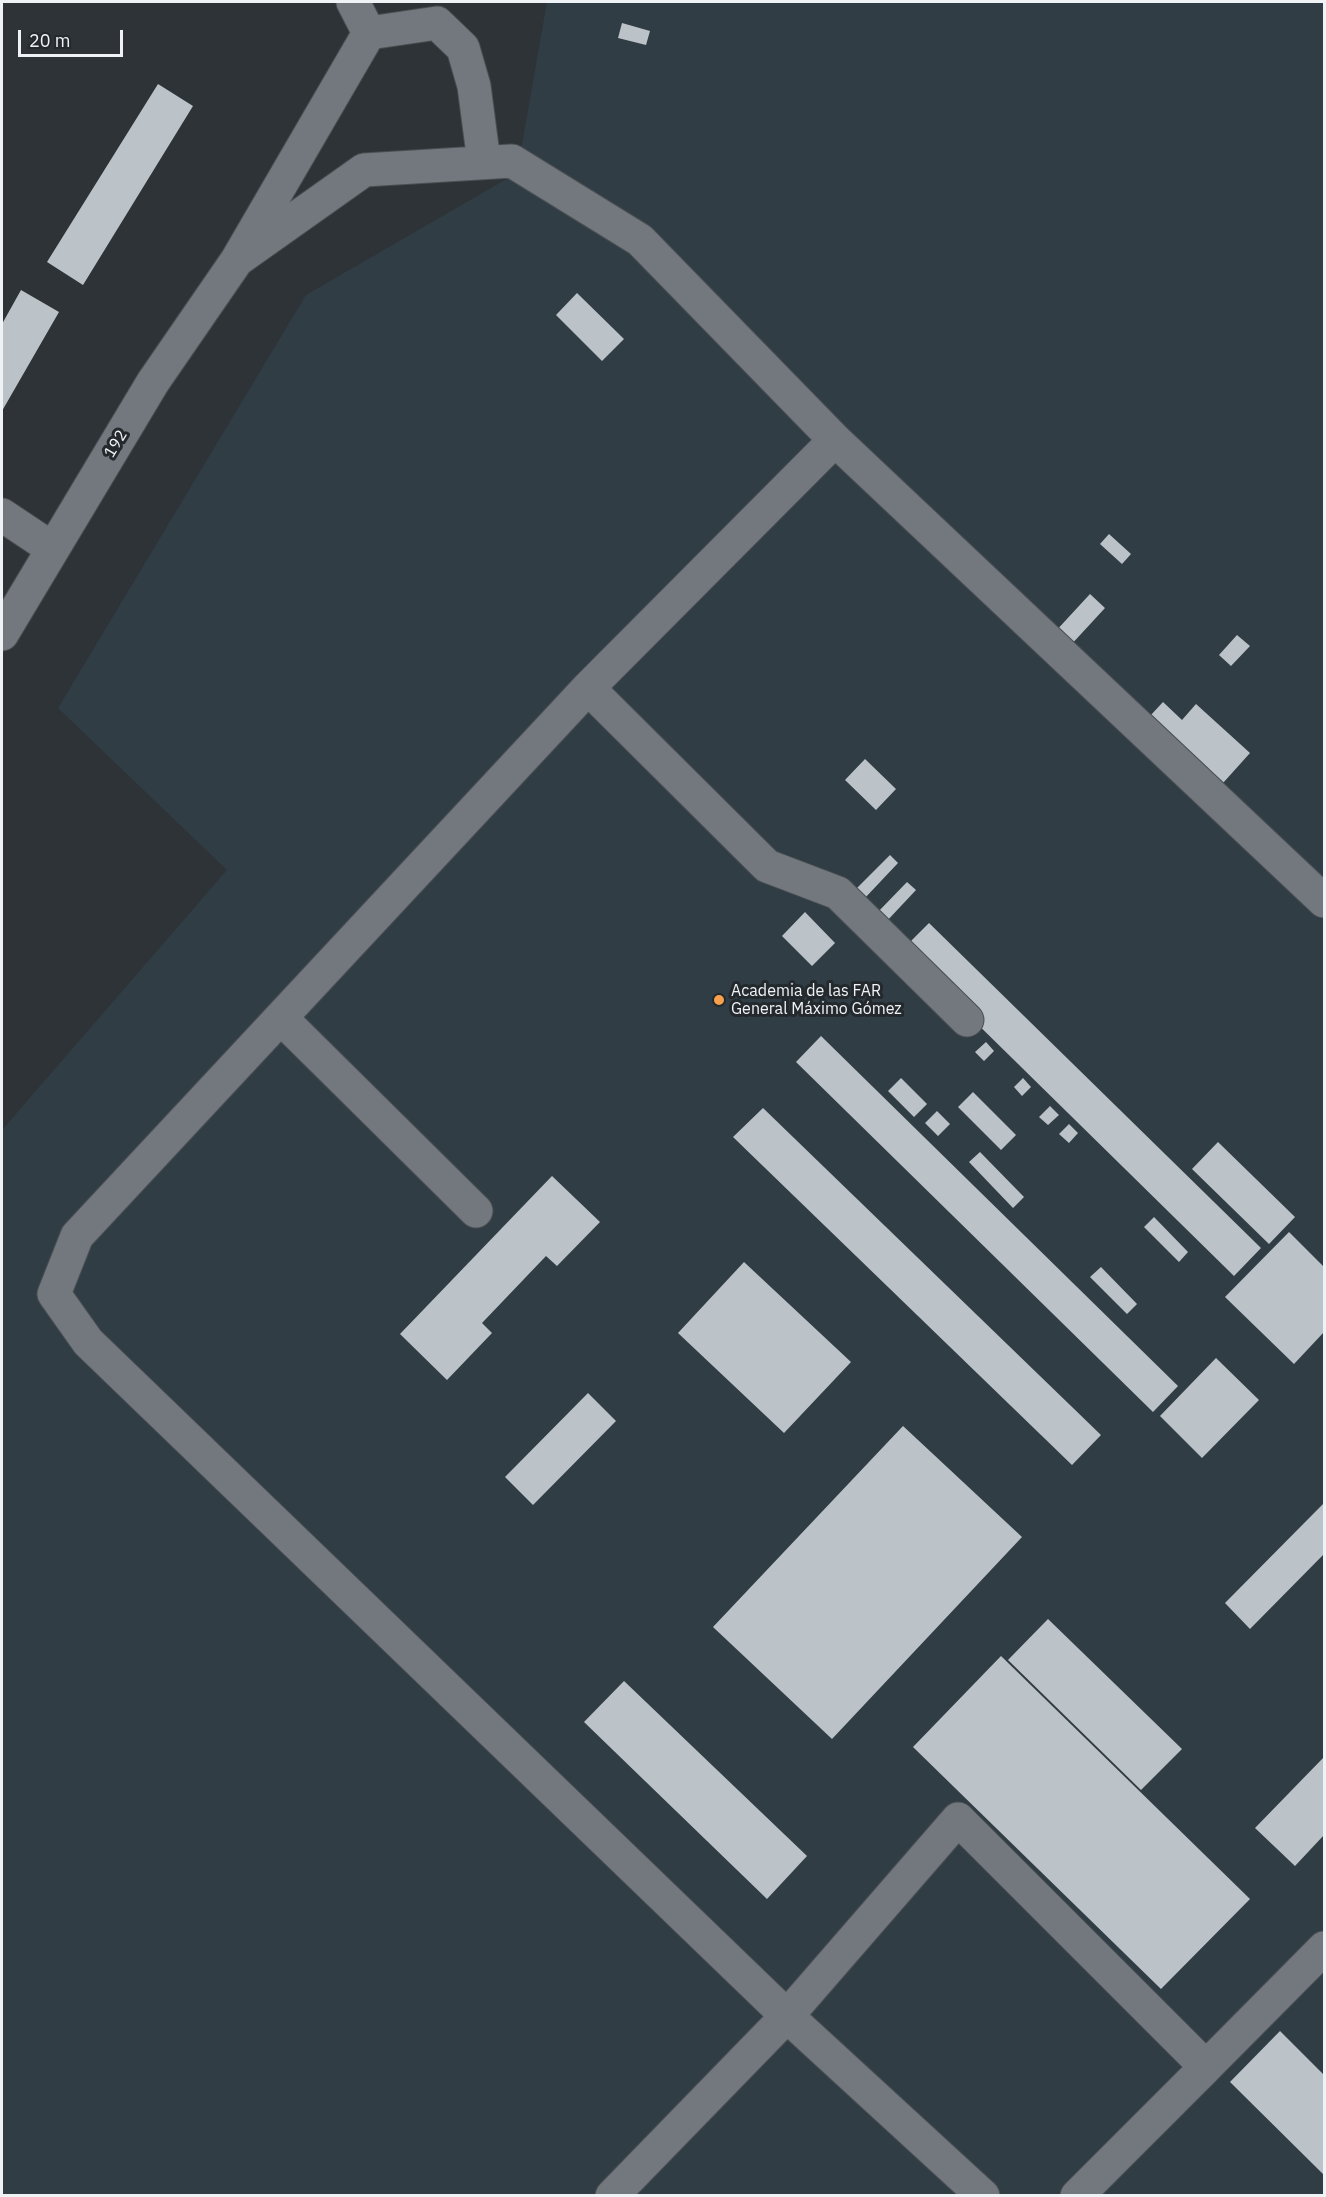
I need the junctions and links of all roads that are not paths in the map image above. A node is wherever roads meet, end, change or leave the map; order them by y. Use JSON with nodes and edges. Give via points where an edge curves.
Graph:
{"nodes":[{"id":1,"x":353,"y":2,"type":"edge"},
{"id":2,"x":369,"y":33,"type":"junction"},
{"id":3,"x":498,"y":161,"type":"junction"},
{"id":4,"x":237,"y":260,"type":"junction"},
{"id":5,"x":835,"y":440,"type":"junction"},
{"id":6,"x":2,"y":515,"type":"edge"},
{"id":7,"x":53,"y":549,"type":"junction"},
{"id":8,"x":2,"y":634,"type":"edge"},
{"id":9,"x":588,"y":688,"type":"junction"},
{"id":10,"x":1324,"y":902,"type":"edge"},
{"id":11,"x":281,"y":1018,"type":"junction"},
{"id":12,"x":967,"y":1020,"type":"dead end"},
{"id":13,"x":476,"y":1210,"type":"dead end"},
{"id":14,"x":1324,"y":1948,"type":"edge"},
{"id":15,"x":787,"y":2016,"type":"junction"},
{"id":16,"x":1206,"y":2067,"type":"junction"},
{"id":17,"x":612,"y":2196,"type":"edge"},
{"id":18,"x":983,"y":2196,"type":"edge"},
{"id":19,"x":1077,"y":2196,"type":"edge"}],
"edges":[{"from":1,"to":2,"type":"street"},
{"from":2,"to":3,"type":"street","via":[[437,23],[463,48]]},
{"from":2,"to":4,"type":"street","name":"192"},
{"from":3,"to":4,"type":"street","name":"192","via":[[364,170]]},
{"from":3,"to":5,"type":"street","via":[[640,240]]},
{"from":4,"to":7,"type":"street","name":"192","via":[[153,382]]},
{"from":5,"to":9,"type":"street"},
{"from":5,"to":10,"type":"street"},
{"from":6,"to":7,"type":"street"},
{"from":7,"to":8,"type":"street","name":"192"},
{"from":9,"to":11,"type":"street"},
{"from":9,"to":12,"type":"street","via":[[766,866],[838,893]]},
{"from":11,"to":13,"type":"street"},
{"from":11,"to":15,"type":"street","via":[[78,1236],[54,1294],[88,1342]]},
{"from":14,"to":16,"type":"street"},
{"from":15,"to":16,"type":"street","via":[[958,1819]]},
{"from":15,"to":17,"type":"street"},
{"from":15,"to":18,"type":"street"},
{"from":16,"to":19,"type":"street"}]}
